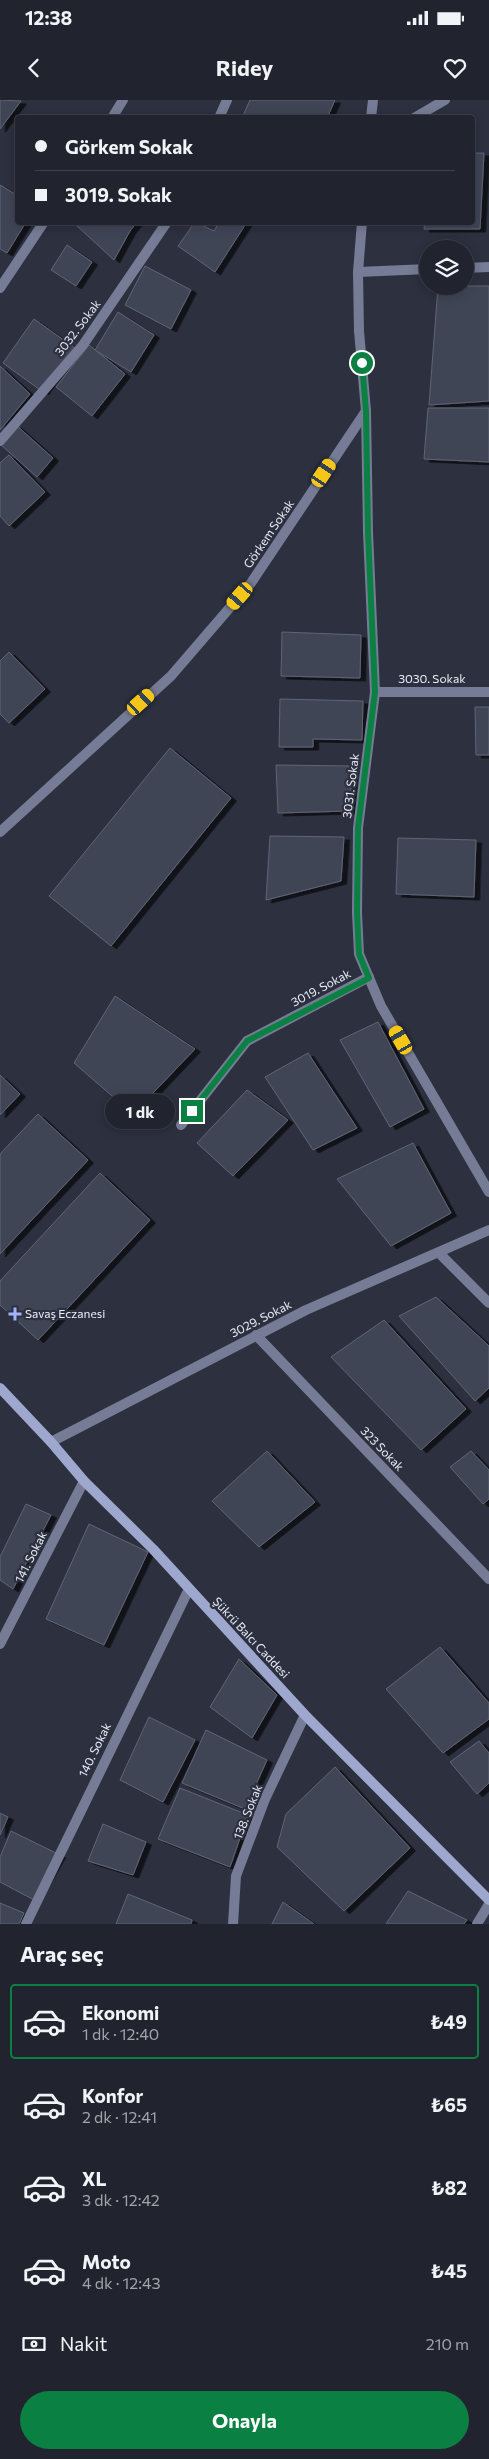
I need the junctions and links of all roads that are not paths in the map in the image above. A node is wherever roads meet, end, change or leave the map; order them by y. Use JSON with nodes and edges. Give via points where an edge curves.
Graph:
{"nodes":[{"id":1,"x":123,"y":100,"type":"edge"},
{"id":2,"x":227,"y":100,"type":"edge"},
{"id":3,"x":373,"y":100,"type":"edge"},
{"id":4,"x":445,"y":100,"type":"edge"},
{"id":5,"x":114,"y":115,"type":"edge"},
{"id":6,"x":220,"y":115,"type":"edge"},
{"id":7,"x":371,"y":115,"type":"edge"},
{"id":8,"x":419,"y":115,"type":"edge"},
{"id":9,"x":42,"y":225,"type":"edge"},
{"id":10,"x":165,"y":225,"type":"edge"},
{"id":11,"x":362,"y":225,"type":"edge"},
{"id":12,"x":489,"y":267,"type":"edge"},
{"id":13,"x":474,"y":268,"type":"edge"},
{"id":14,"x":419,"y":269,"type":"edge"},
{"id":15,"x":358,"y":272,"type":"junction"},
{"id":16,"x":0,"y":288,"type":"edge"},
{"id":17,"x":366,"y":411,"type":"junction"},
{"id":18,"x":0,"y":441,"type":"edge"},
{"id":19,"x":375,"y":692,"type":"junction"},
{"id":20,"x":489,"y":692,"type":"edge"},
{"id":21,"x":0,"y":832,"type":"edge"},
{"id":22,"x":369,"y":978,"type":"junction"},
{"id":23,"x":181,"y":1125,"type":"dead end"},
{"id":24,"x":489,"y":1192,"type":"edge"},
{"id":25,"x":489,"y":1230,"type":"edge"},
{"id":26,"x":439,"y":1252,"type":"junction"},
{"id":27,"x":489,"y":1303,"type":"edge"},
{"id":28,"x":256,"y":1335,"type":"junction"},
{"id":29,"x":0,"y":1388,"type":"edge"},
{"id":30,"x":51,"y":1442,"type":"junction"},
{"id":31,"x":84,"y":1481,"type":"junction"},
{"id":32,"x":489,"y":1579,"type":"edge"},
{"id":33,"x":189,"y":1589,"type":"junction"},
{"id":34,"x":0,"y":1644,"type":"edge"},
{"id":35,"x":305,"y":1715,"type":"junction"},
{"id":36,"x":489,"y":1900,"type":"edge"},
{"id":37,"x":489,"y":1904,"type":"edge"},
{"id":38,"x":26,"y":1924,"type":"edge"},
{"id":39,"x":232,"y":1924,"type":"edge"},
{"id":40,"x":477,"y":1924,"type":"edge"}],
"edges":[{"from":1,"to":5,"type":"street"},
{"from":2,"to":6,"type":"street"},
{"from":3,"to":7,"type":"street"},
{"from":4,"to":8,"type":"street"},
{"from":9,"to":16,"type":"street"},
{"from":10,"to":18,"type":"street","name":"3032. Sokak","via":[[83,345]]},
{"from":11,"to":15,"type":"street"},
{"from":12,"to":13,"type":"street"},
{"from":14,"to":15,"type":"street"},
{"from":15,"to":17,"type":"street"},
{"from":17,"to":19,"type":"street","name":"3031. Sokak"},
{"from":17,"to":21,"type":"street","name":"Görkem Sokak","via":[[251,582],[177,669]]},
{"from":19,"to":20,"type":"street","name":"3030. Sokak"},
{"from":19,"to":22,"type":"street","name":"3031. Sokak","via":[[358,828],[359,954]]},
{"from":22,"to":23,"type":"street","name":"3019. Sokak","via":[[247,1041]]},
{"from":22,"to":24,"type":"street","name":"3031. Sokak","via":[[381,1006]]},
{"from":25,"to":26,"type":"street","name":"3029. Sokak"},
{"from":26,"to":27,"type":"street"},
{"from":26,"to":28,"type":"street","name":"3029. Sokak"},
{"from":28,"to":30,"type":"street","name":"3029. Sokak"},
{"from":28,"to":32,"type":"street","name":"323 Sokak"},
{"from":29,"to":30,"type":"street","name":"Şükrü Balcı Caddesi"},
{"from":30,"to":31,"type":"street","name":"Şükrü Balcı Caddesi"},
{"from":31,"to":33,"type":"street","name":"Şükrü Balcı Caddesi","via":[[154,1549]]},
{"from":31,"to":34,"type":"street","name":"141. Sokak"},
{"from":33,"to":35,"type":"street","name":"Şükrü Balcı Caddesi"},
{"from":33,"to":38,"type":"street","name":"140. Sokak"},
{"from":35,"to":36,"type":"street","name":"Şükrü Balcı Caddesi"},
{"from":35,"to":39,"type":"street","name":"138. Sokak","via":[[265,1800],[236,1876]]},
{"from":37,"to":40,"type":"street"}]}
